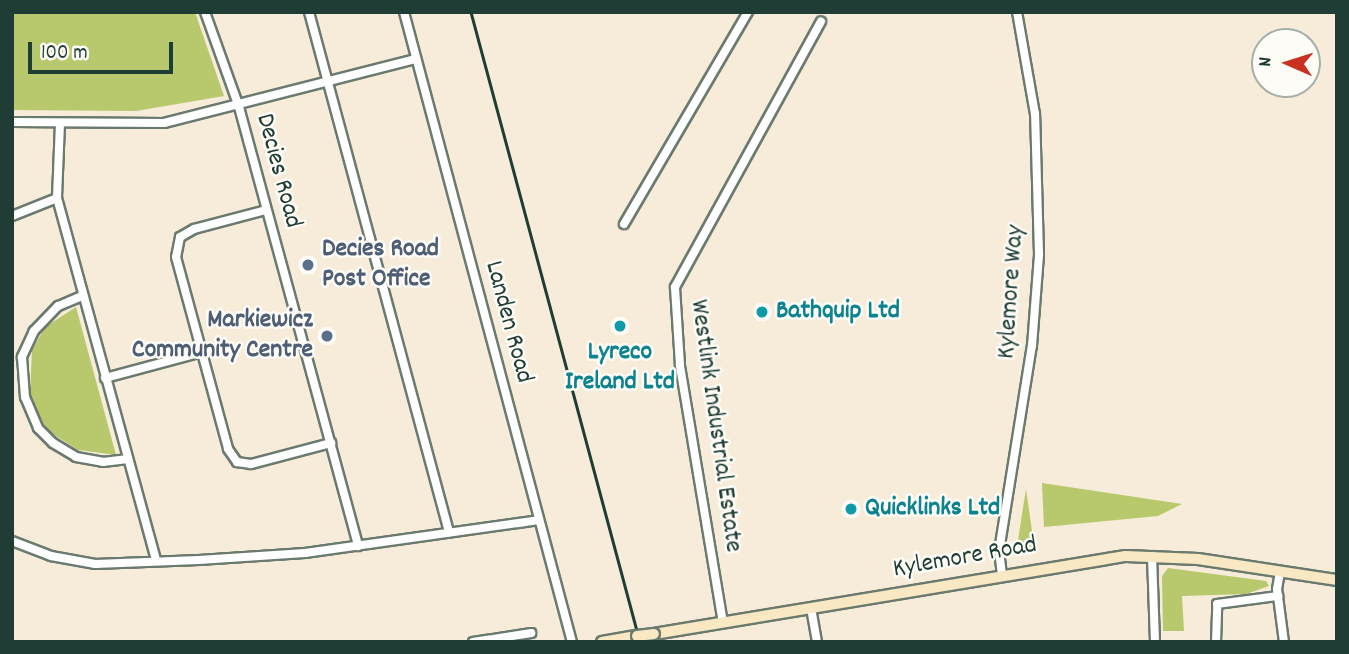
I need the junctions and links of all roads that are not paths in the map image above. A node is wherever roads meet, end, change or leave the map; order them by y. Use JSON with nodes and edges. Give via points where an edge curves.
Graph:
{"nodes":[{"id":1,"x":205,"y":12,"type":"edge"},
{"id":2,"x":309,"y":12,"type":"edge"},
{"id":3,"x":404,"y":12,"type":"edge"},
{"id":4,"x":748,"y":12,"type":"edge"},
{"id":5,"x":1017,"y":12,"type":"edge"},
{"id":6,"x":821,"y":20,"type":"dead end"},
{"id":7,"x":416,"y":59,"type":"junction"},
{"id":8,"x":327,"y":82,"type":"junction"},
{"id":9,"x":239,"y":107,"type":"junction"},
{"id":10,"x":12,"y":122,"type":"edge"},
{"id":11,"x":60,"y":123,"type":"junction"},
{"id":12,"x":57,"y":198,"type":"junction"},
{"id":13,"x":266,"y":209,"type":"junction"},
{"id":14,"x":12,"y":216,"type":"edge"},
{"id":15,"x":624,"y":224,"type":"dead end"},
{"id":16,"x":82,"y":296,"type":"junction"},
{"id":17,"x":202,"y":352,"type":"junction"},
{"id":18,"x":105,"y":378,"type":"junction"},
{"id":19,"x":331,"y":443,"type":"junction"},
{"id":20,"x":126,"y":459,"type":"junction"},
{"id":21,"x":539,"y":520,"type":"junction"},
{"id":22,"x":449,"y":532,"type":"junction"},
{"id":23,"x":12,"y":541,"type":"edge"},
{"id":24,"x":358,"y":546,"type":"junction"},
{"id":25,"x":1152,"y":556,"type":"junction"},
{"id":26,"x":156,"y":561,"type":"junction"},
{"id":27,"x":1280,"y":572,"type":"junction"},
{"id":28,"x":1002,"y":575,"type":"junction"},
{"id":29,"x":1337,"y":580,"type":"edge"},
{"id":30,"x":1278,"y":596,"type":"junction"},
{"id":31,"x":811,"y":608,"type":"junction"},
{"id":32,"x":723,"y":623,"type":"junction"},
{"id":33,"x":531,"y":633,"type":"dead end"},
{"id":34,"x":473,"y":642,"type":"edge"},
{"id":35,"x":572,"y":642,"type":"edge"},
{"id":36,"x":602,"y":642,"type":"edge"},
{"id":37,"x":817,"y":642,"type":"edge"},
{"id":38,"x":1155,"y":642,"type":"edge"},
{"id":39,"x":1216,"y":642,"type":"edge"},
{"id":40,"x":1284,"y":642,"type":"edge"}],
"edges":[{"from":1,"to":9,"type":"street","name":"Decies Road"},
{"from":2,"to":8,"type":"street"},
{"from":3,"to":7,"type":"street","name":"Landen Road"},
{"from":4,"to":15,"type":"street"},
{"from":5,"to":28,"type":"street","name":"Kylemore Way","via":[[1035,114],[1039,254],[1032,346],[999,551]]},
{"from":6,"to":32,"type":"street","name":"Westlink Industrial Estate","via":[[675,287],[680,365]]},
{"from":7,"to":8,"type":"street"},
{"from":7,"to":21,"type":"street","name":"Landen Road"},
{"from":8,"to":9,"type":"street"},
{"from":8,"to":22,"type":"street"},
{"from":9,"to":11,"type":"street","via":[[164,123]]},
{"from":9,"to":13,"type":"street","name":"Decies Road"},
{"from":10,"to":11,"type":"street"},
{"from":11,"to":12,"type":"street"},
{"from":12,"to":14,"type":"street"},
{"from":12,"to":16,"type":"street"},
{"from":13,"to":17,"type":"street","via":[[180,237],[176,257]]},
{"from":13,"to":19,"type":"street","name":"Decies Road"},
{"from":16,"to":18,"type":"street"},
{"from":16,"to":20,"type":"street","via":[[58,306],[34,331],[22,357],[24,397],[38,428],[76,457],[103,462]]},
{"from":17,"to":18,"type":"street"},
{"from":17,"to":19,"type":"street","via":[[228,449],[237,462],[251,464]]},
{"from":18,"to":20,"type":"street"},
{"from":19,"to":24,"type":"street","name":"Decies Road"},
{"from":20,"to":26,"type":"street"},
{"from":21,"to":22,"type":"street"},
{"from":21,"to":35,"type":"street","name":"Landen Road"},
{"from":22,"to":24,"type":"street"},
{"from":23,"to":26,"type":"street","via":[[51,556],[95,564]]},
{"from":24,"to":26,"type":"street"},
{"from":25,"to":27,"type":"main road","name":"Kylemore Road"},
{"from":25,"to":28,"type":"main road","name":"Kylemore Road"},
{"from":25,"to":38,"type":"street"},
{"from":27,"to":29,"type":"main road","name":"Kylemore Road"},
{"from":27,"to":30,"type":"street"},
{"from":28,"to":31,"type":"main road","name":"Kylemore Road"},
{"from":30,"to":39,"type":"street","via":[[1217,604]]},
{"from":30,"to":40,"type":"street"},
{"from":31,"to":32,"type":"main road","name":"Kylemore Road"},
{"from":31,"to":37,"type":"street"},
{"from":32,"to":36,"type":"main road","name":"Kylemore Road","bridge":true},
{"from":33,"to":34,"type":"street"}]}
